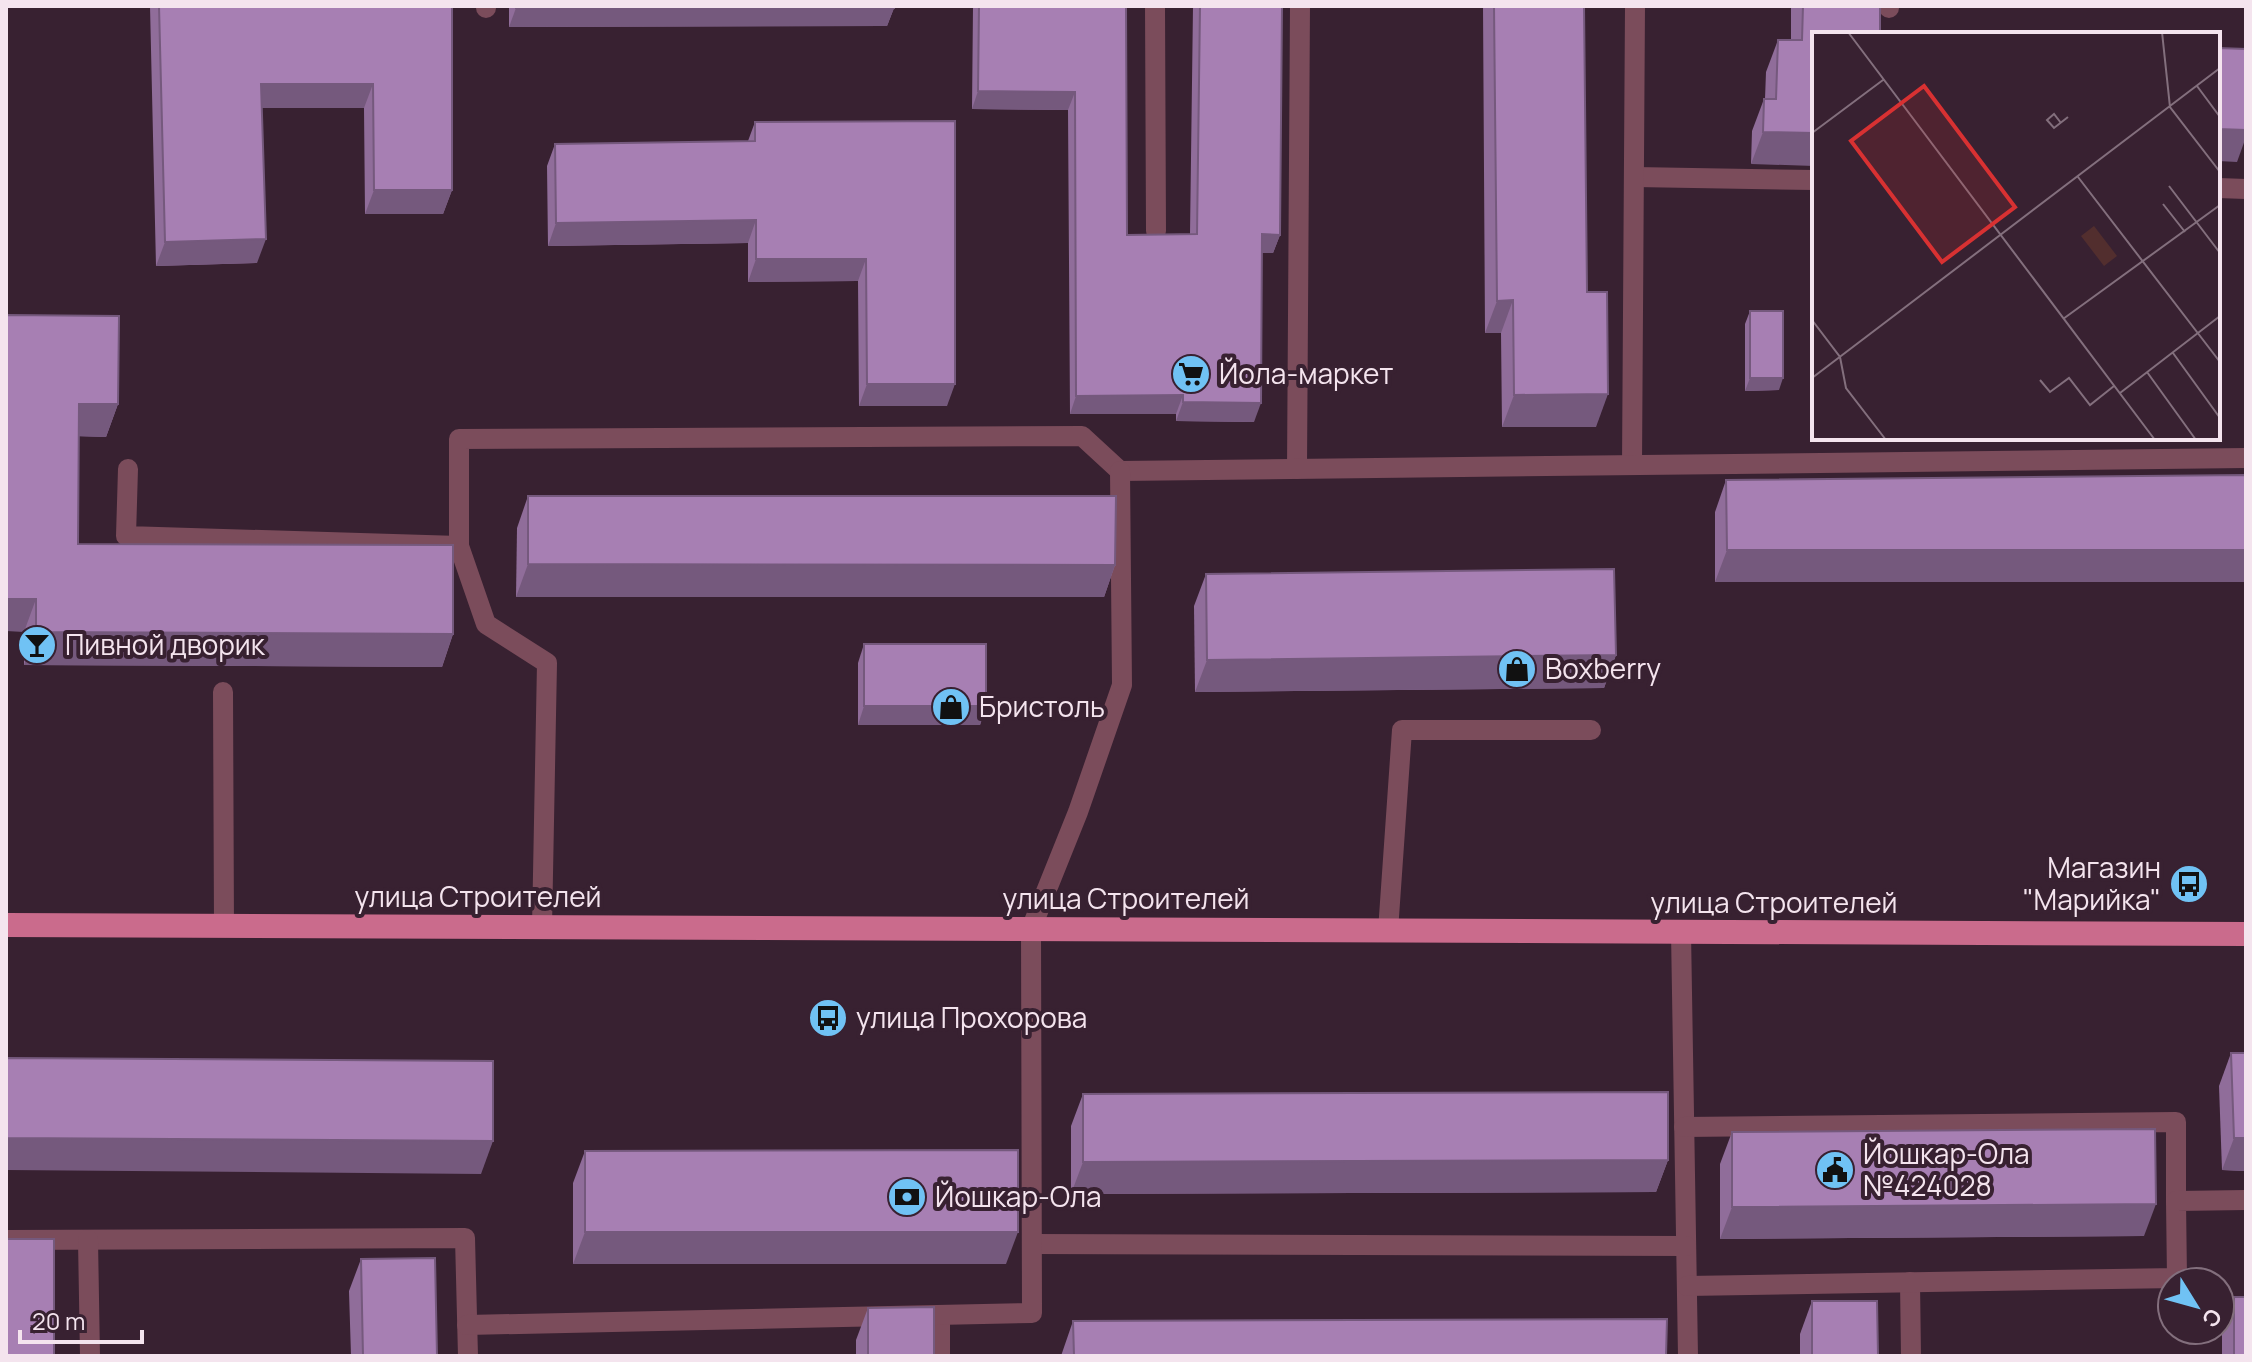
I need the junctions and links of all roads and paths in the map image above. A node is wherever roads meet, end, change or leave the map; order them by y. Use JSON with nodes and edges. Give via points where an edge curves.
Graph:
{"nodes":[{"id":1,"x":1155,"y":6,"type":"edge"},
{"id":2,"x":1300,"y":6,"type":"edge"},
{"id":3,"x":1635,"y":6,"type":"edge"},
{"id":4,"x":1635,"y":177,"type":"junction"},
{"id":5,"x":1812,"y":180,"type":"edge"},
{"id":6,"x":2220,"y":188,"type":"edge"},
{"id":7,"x":2246,"y":189,"type":"edge"},
{"id":8,"x":1156,"y":231,"type":"edge"},
{"id":9,"x":2246,"y":458,"type":"edge"},
{"id":10,"x":1632,"y":465,"type":"junction"},
{"id":11,"x":128,"y":469,"type":"dead end"},
{"id":12,"x":1297,"y":469,"type":"junction"},
{"id":13,"x":1120,"y":471,"type":"junction"},
{"id":14,"x":459,"y":546,"type":"junction"},
{"id":15,"x":223,"y":692,"type":"dead end"},
{"id":16,"x":1591,"y":730,"type":"dead end"},
{"id":17,"x":6,"y":925,"type":"edge"},
{"id":18,"x":224,"y":926,"type":"junction"},
{"id":19,"x":542,"y":927,"type":"junction"},
{"id":20,"x":1031,"y":929,"type":"junction"},
{"id":21,"x":1388,"y":931,"type":"junction"},
{"id":22,"x":1681,"y":932,"type":"junction"},
{"id":23,"x":2246,"y":934,"type":"edge"},
{"id":24,"x":1684,"y":1127,"type":"junction"},
{"id":25,"x":2246,"y":1200,"type":"edge"},
{"id":26,"x":2176,"y":1201,"type":"junction"},
{"id":27,"x":6,"y":1240,"type":"edge"},
{"id":28,"x":88,"y":1240,"type":"junction"},
{"id":29,"x":1032,"y":1244,"type":"junction"},
{"id":30,"x":1686,"y":1246,"type":"junction"},
{"id":31,"x":1910,"y":1282,"type":"junction"},
{"id":32,"x":1687,"y":1286,"type":"junction"},
{"id":33,"x":940,"y":1315,"type":"junction"},
{"id":34,"x":467,"y":1325,"type":"junction"},
{"id":35,"x":90,"y":1356,"type":"edge"},
{"id":36,"x":468,"y":1356,"type":"edge"},
{"id":37,"x":940,"y":1356,"type":"edge"},
{"id":38,"x":1688,"y":1356,"type":"edge"},
{"id":39,"x":1911,"y":1356,"type":"edge"}],
"edges":[{"from":1,"to":8,"type":"lane"},
{"from":2,"to":12,"type":"lane"},
{"from":3,"to":4,"type":"lane"},
{"from":4,"to":5,"type":"lane"},
{"from":4,"to":10,"type":"lane"},
{"from":6,"to":7,"type":"lane"},
{"from":9,"to":10,"type":"lane"},
{"from":10,"to":12,"type":"lane"},
{"from":11,"to":14,"type":"lane","via":[[126,536]]},
{"from":12,"to":13,"type":"lane"},
{"from":13,"to":14,"type":"lane","via":[[1082,436],[459,439]]},
{"from":13,"to":20,"type":"lane","via":[[1122,685]]},
{"from":14,"to":19,"type":"lane","via":[[486,624],[547,663]]},
{"from":15,"to":18,"type":"lane"},
{"from":16,"to":21,"type":"lane","via":[[1402,730]]},
{"from":17,"to":18,"type":"main road","name":"улица Строителей"},
{"from":18,"to":19,"type":"main road","name":"улица Строителей"},
{"from":19,"to":20,"type":"main road","name":"улица Строителей"},
{"from":20,"to":21,"type":"main road","name":"улица Строителей"},
{"from":20,"to":29,"type":"lane"},
{"from":21,"to":22,"type":"main road","name":"улица Строителей"},
{"from":22,"to":23,"type":"main road","name":"улица Строителей"},
{"from":22,"to":24,"type":"lane"},
{"from":24,"to":26,"type":"lane","via":[[2176,1122]]},
{"from":24,"to":30,"type":"lane"},
{"from":25,"to":26,"type":"lane"},
{"from":26,"to":31,"type":"lane","via":[[2177,1278]]},
{"from":27,"to":28,"type":"lane"},
{"from":28,"to":34,"type":"lane","via":[[465,1238]]},
{"from":28,"to":35,"type":"lane"},
{"from":29,"to":30,"type":"lane"},
{"from":29,"to":33,"type":"lane","via":[[1032,1313]]},
{"from":30,"to":32,"type":"lane"},
{"from":31,"to":32,"type":"lane"},
{"from":31,"to":39,"type":"lane"},
{"from":32,"to":38,"type":"lane"},
{"from":33,"to":34,"type":"lane"},
{"from":33,"to":37,"type":"lane"},
{"from":34,"to":36,"type":"lane"}]}
